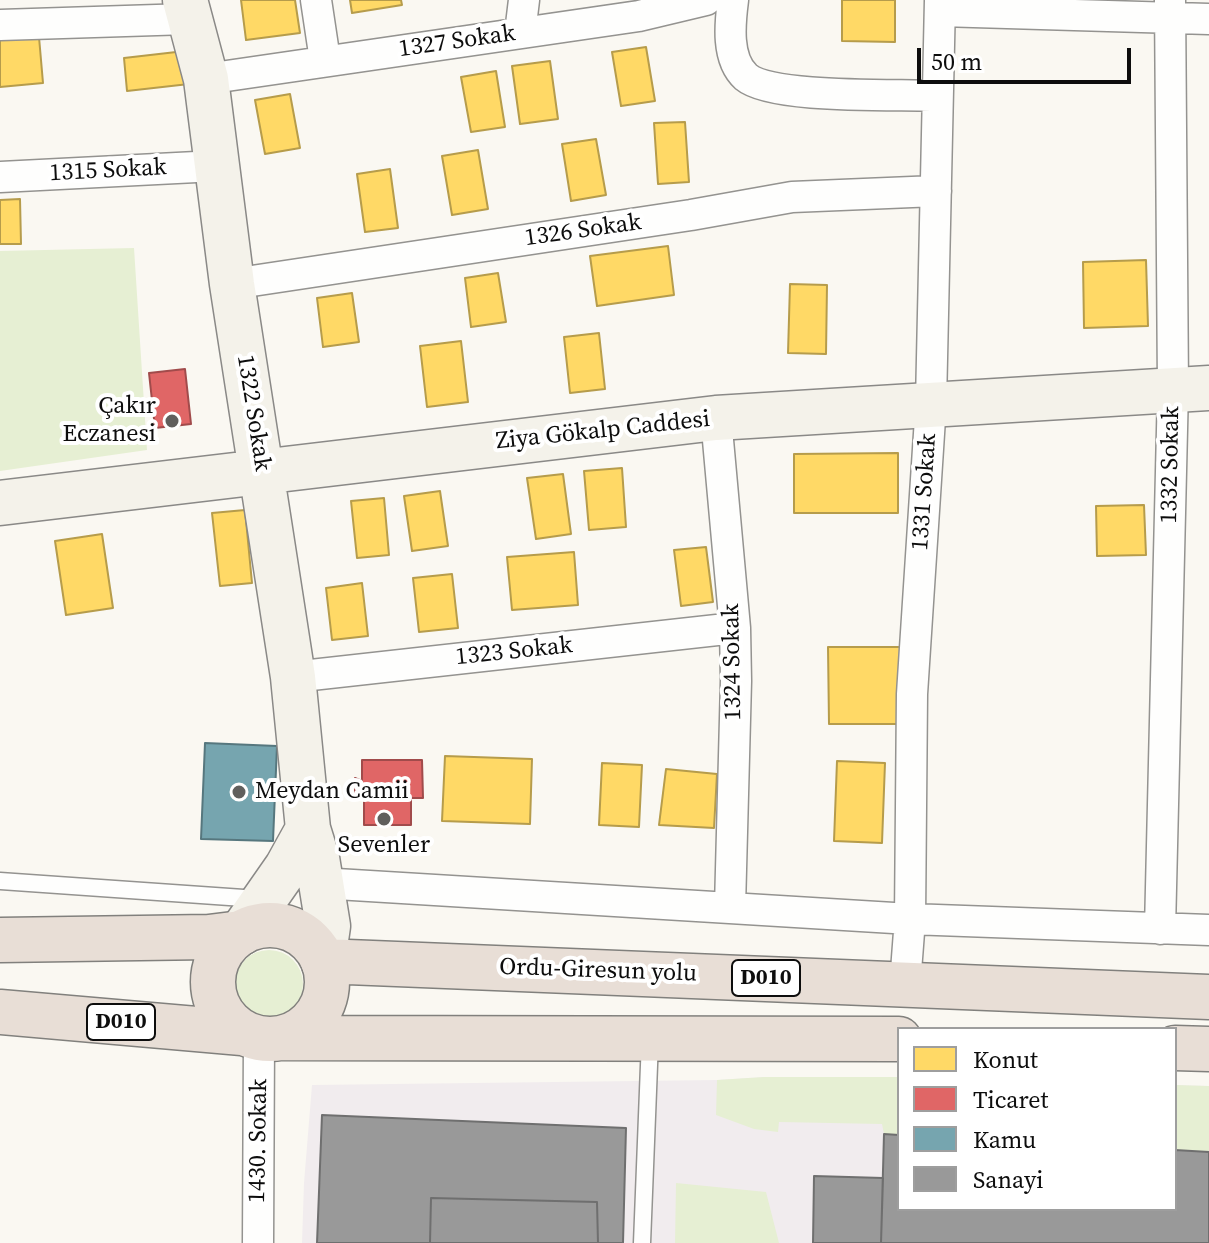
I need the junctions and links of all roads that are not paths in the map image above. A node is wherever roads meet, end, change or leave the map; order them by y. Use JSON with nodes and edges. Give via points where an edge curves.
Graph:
{"nodes":[{"id":1,"x":316,"y":0,"type":"edge"},
{"id":2,"x":524,"y":0,"type":"edge"},
{"id":3,"x":706,"y":0,"type":"edge"},
{"id":4,"x":733,"y":0,"type":"edge"},
{"id":5,"x":940,"y":6,"type":"edge"},
{"id":6,"x":1170,"y":9,"type":"edge"},
{"id":7,"x":187,"y":10,"type":"edge"},
{"id":8,"x":1209,"y":19,"type":"edge"},
{"id":9,"x":0,"y":25,"type":"edge"},
{"id":10,"x":520,"y":33,"type":"junction"},
{"id":11,"x":325,"y":60,"type":"junction"},
{"id":12,"x":206,"y":79,"type":"junction"},
{"id":13,"x":937,"y":96,"type":"junction"},
{"id":14,"x":216,"y":166,"type":"junction"},
{"id":15,"x":0,"y":177,"type":"edge"},
{"id":16,"x":936,"y":191,"type":"junction"},
{"id":17,"x":232,"y":284,"type":"junction"},
{"id":18,"x":1191,"y":388,"type":"edge"},
{"id":19,"x":931,"y":403,"type":"junction"},
{"id":20,"x":716,"y":418,"type":"junction"},
{"id":21,"x":263,"y":470,"type":"junction"},
{"id":22,"x":0,"y":503,"type":"edge"},
{"id":23,"x":735,"y":628,"type":"junction"},
{"id":24,"x":293,"y":677,"type":"junction"},
{"id":25,"x":308,"y":829,"type":"junction"},
{"id":26,"x":0,"y":881,"type":"edge"},
{"id":27,"x":320,"y":883,"type":"junction"},
{"id":28,"x":730,"y":907,"type":"junction"},
{"id":29,"x":252,"y":916,"type":"junction"},
{"id":30,"x":910,"y":919,"type":"junction"},
{"id":31,"x":1160,"y":929,"type":"junction"},
{"id":32,"x":1209,"y":930,"type":"edge"},
{"id":33,"x":0,"y":940,"type":"edge"},
{"id":34,"x":323,"y":961,"type":"junction"},
{"id":35,"x":905,"y":984,"type":"junction"},
{"id":36,"x":1209,"y":997,"type":"edge"},
{"id":37,"x":0,"y":1012,"type":"edge"},
{"id":38,"x":261,"y":1037,"type":"junction"},
{"id":39,"x":650,"y":1039,"type":"junction"},
{"id":40,"x":897,"y":1039,"type":"edge"},
{"id":41,"x":1177,"y":1048,"type":"edge"},
{"id":42,"x":1209,"y":1049,"type":"edge"},
{"id":43,"x":258,"y":1243,"type":"edge"},
{"id":44,"x":642,"y":1243,"type":"edge"}],
"edges":[{"from":1,"to":11,"type":"street"},
{"from":2,"to":10,"type":"street"},
{"from":3,"to":10,"type":"street","name":"1327 Sokak","via":[[639,16]]},
{"from":4,"to":13,"type":"street","via":[[734,60],[747,78],[781,90]]},
{"from":5,"to":6,"type":"street"},
{"from":5,"to":13,"type":"street","name":"1331 Sokak"},
{"from":6,"to":8,"type":"street"},
{"from":6,"to":18,"type":"street","name":"1332 Sokak"},
{"from":7,"to":9,"type":"street"},
{"from":7,"to":12,"type":"street","name":"1322 Sokak"},
{"from":10,"to":11,"type":"street","name":"1327 Sokak"},
{"from":11,"to":12,"type":"street","name":"1327 Sokak"},
{"from":12,"to":14,"type":"street","name":"1322 Sokak"},
{"from":13,"to":16,"type":"street","name":"1331 Sokak"},
{"from":14,"to":15,"type":"street","name":"1315 Sokak"},
{"from":14,"to":17,"type":"street","name":"1322 Sokak"},
{"from":16,"to":17,"type":"street","name":"1326 Sokak","via":[[792,197]]},
{"from":16,"to":19,"type":"street","name":"1331 Sokak"},
{"from":17,"to":21,"type":"street","name":"1322 Sokak"},
{"from":18,"to":19,"type":"street","name":"Ziya Gökalp Caddesi"},
{"from":18,"to":31,"type":"street","name":"1332 Sokak"},
{"from":19,"to":20,"type":"street","name":"Ziya Gökalp Caddesi"},
{"from":19,"to":30,"type":"street","name":"1331 Sokak","via":[[912,694]]},
{"from":20,"to":21,"type":"street","name":"Ziya Gökalp Caddesi"},
{"from":20,"to":23,"type":"street","name":"1324 Sokak"},
{"from":21,"to":22,"type":"street","name":"Ziya Gökalp Caddesi"},
{"from":21,"to":24,"type":"street","name":"1322 Sokak"},
{"from":23,"to":24,"type":"street","name":"1323 Sokak"},
{"from":23,"to":28,"type":"street","name":"1324 Sokak"},
{"from":24,"to":25,"type":"street","name":"1322 Sokak"},
{"from":25,"to":27,"type":"street","name":"1322 Sokak"},
{"from":25,"to":29,"type":"street"},
{"from":26,"to":29,"type":"lane"},
{"from":27,"to":28,"type":"street"},
{"from":27,"to":34,"type":"street","name":"1322 Sokak","via":[[328,926]]},
{"from":28,"to":30,"type":"street"},
{"from":29,"to":33,"type":"highway","via":[[209,937]]},
{"from":29,"to":34,"type":"highway","via":[[259,926],[284,927],[306,938]]},
{"from":29,"to":38,"type":"highway","via":[[218,958],[213,991],[223,1015]]},
{"from":30,"to":31,"type":"street"},
{"from":30,"to":35,"type":"street","name":"1331 Sokak"},
{"from":31,"to":32,"type":"street"},
{"from":34,"to":35,"type":"highway","name":"Ordu-Giresun yolu","number":"D010"},
{"from":34,"to":38,"type":"highway","via":[[327,983],[321,1007],[305,1027]]},
{"from":35,"to":36,"type":"highway","name":"Ordu-Giresun yolu","number":"D010"},
{"from":37,"to":38,"type":"highway","number":"D010"},
{"from":38,"to":39,"type":"highway","number":"D010"},
{"from":38,"to":43,"type":"street","name":"1430. Sokak"},
{"from":39,"to":40,"type":"highway","number":"D010"},
{"from":39,"to":44,"type":"lane"},
{"from":41,"to":42,"type":"highway"}]}
